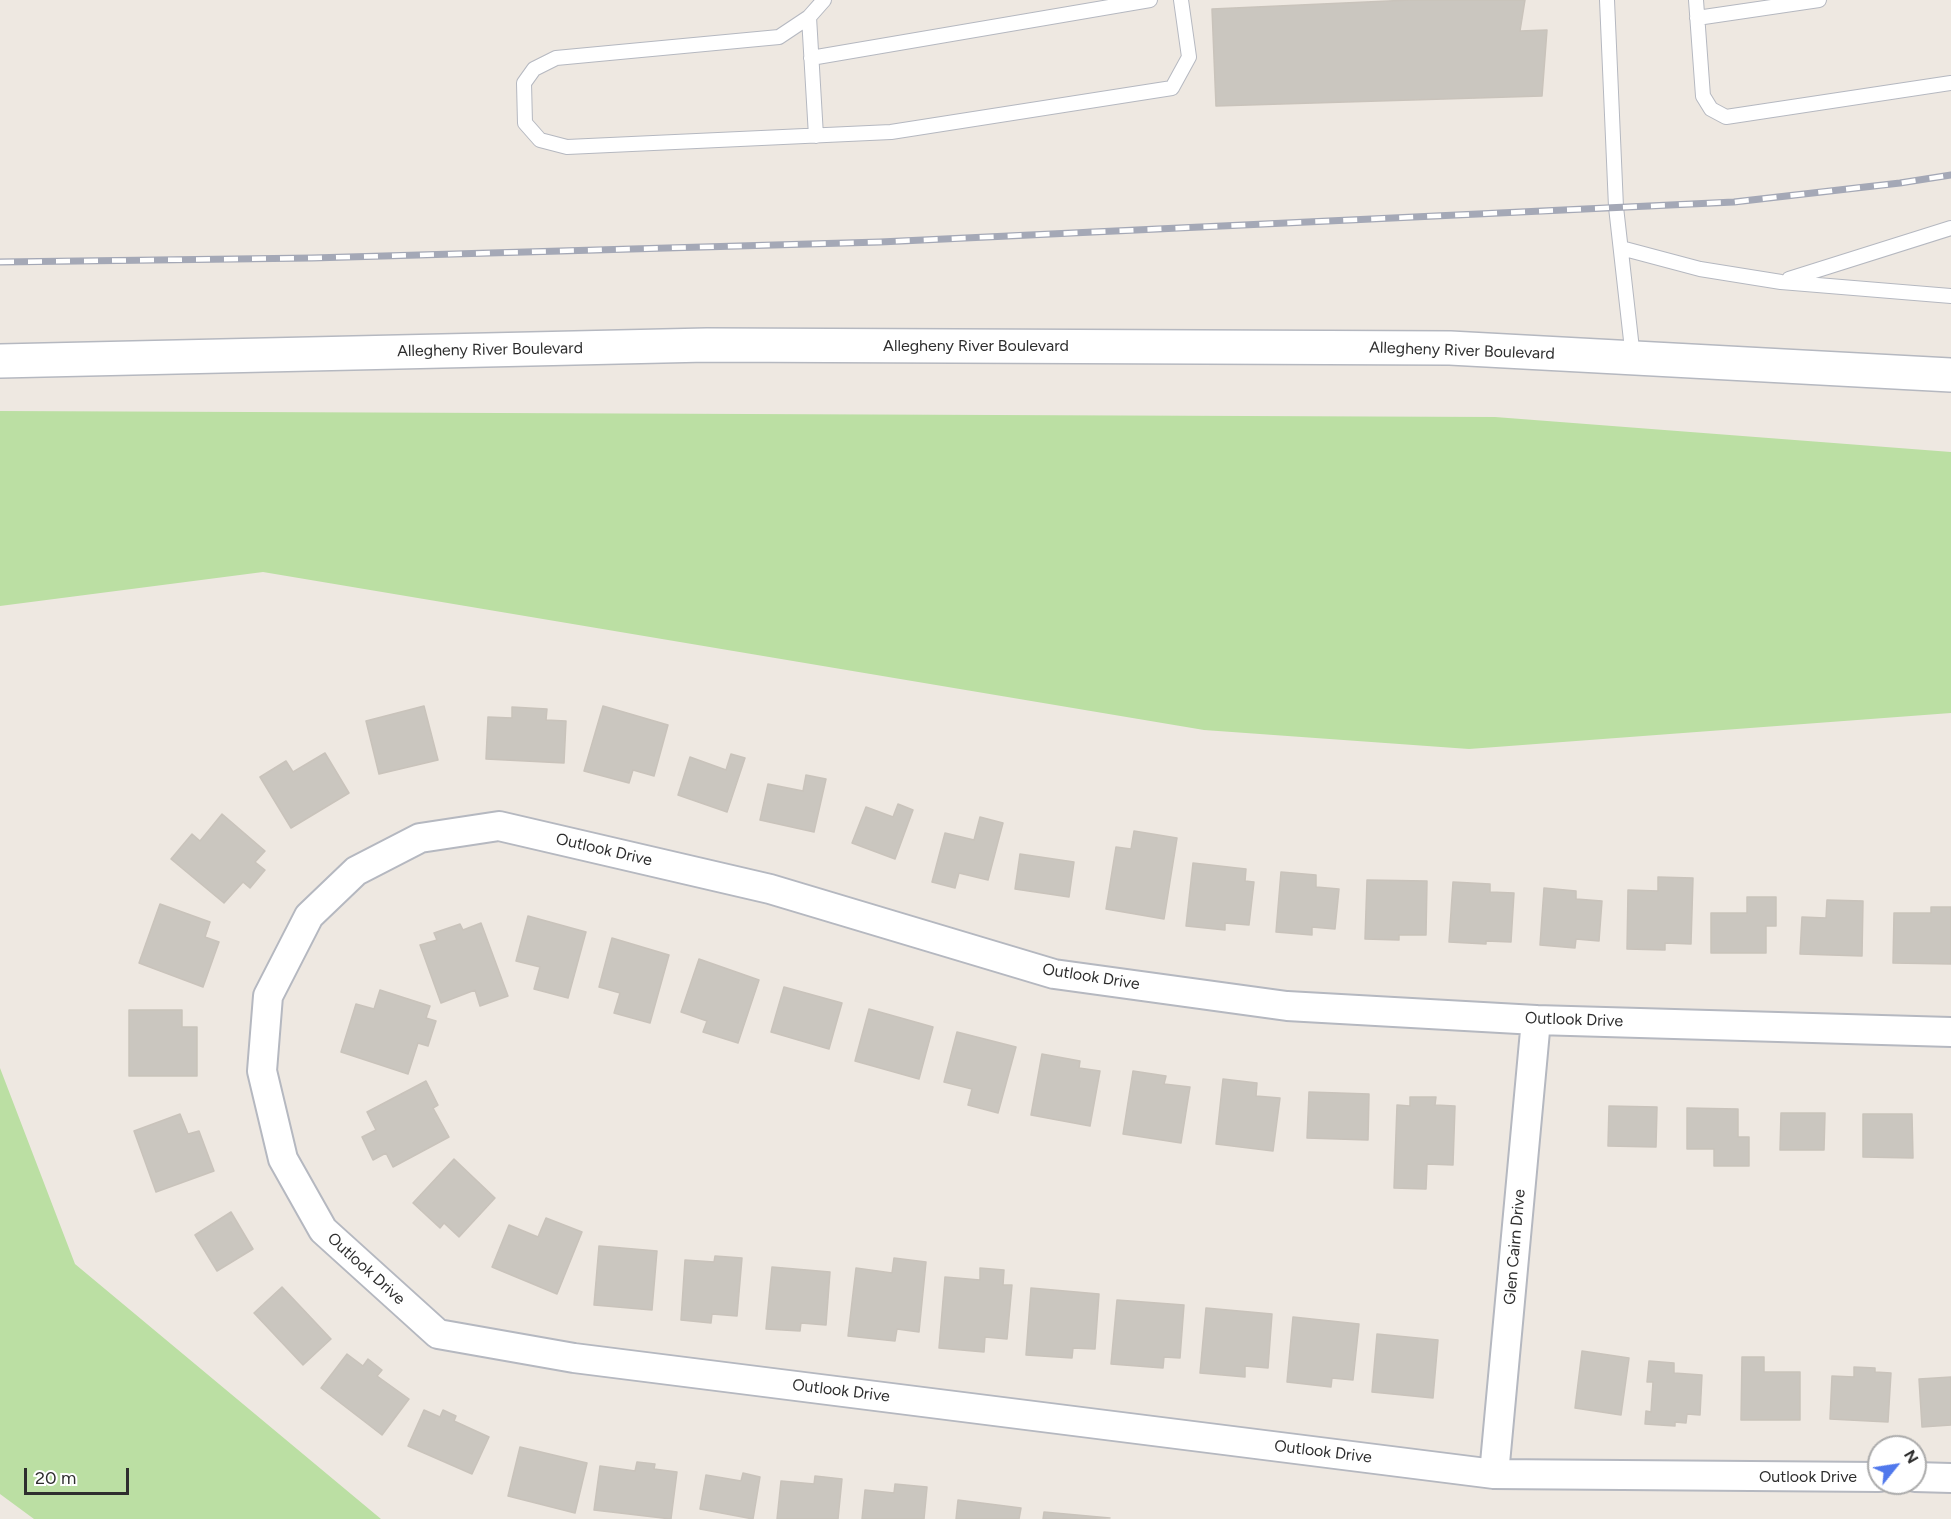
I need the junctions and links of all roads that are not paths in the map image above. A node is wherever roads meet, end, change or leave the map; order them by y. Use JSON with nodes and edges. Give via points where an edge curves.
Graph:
{"nodes":[{"id":1,"x":824,"y":0,"type":"edge"},
{"id":2,"x":1150,"y":0,"type":"edge"},
{"id":3,"x":1181,"y":0,"type":"edge"},
{"id":4,"x":1607,"y":0,"type":"edge"},
{"id":5,"x":1696,"y":0,"type":"edge"},
{"id":6,"x":1819,"y":0,"type":"edge"},
{"id":7,"x":809,"y":17,"type":"junction"},
{"id":8,"x":1697,"y":18,"type":"junction"},
{"id":9,"x":811,"y":58,"type":"junction"},
{"id":10,"x":1951,"y":83,"type":"edge"},
{"id":11,"x":816,"y":136,"type":"junction"},
{"id":12,"x":1951,"y":228,"type":"edge"},
{"id":13,"x":1621,"y":248,"type":"junction"},
{"id":14,"x":1781,"y":282,"type":"junction"},
{"id":15,"x":1951,"y":296,"type":"edge"},
{"id":16,"x":1633,"y":358,"type":"junction"},
{"id":17,"x":0,"y":361,"type":"edge"},
{"id":18,"x":1951,"y":375,"type":"edge"},
{"id":19,"x":1536,"y":1020,"type":"junction"},
{"id":20,"x":1951,"y":1032,"type":"edge"},
{"id":21,"x":1494,"y":1474,"type":"junction"},
{"id":22,"x":1867,"y":1477,"type":"edge"},
{"id":23,"x":1927,"y":1477,"type":"edge"},
{"id":24,"x":1951,"y":1478,"type":"edge"}],
"edges":[{"from":1,"to":7,"type":"lane"},
{"from":2,"to":9,"type":"lane"},
{"from":3,"to":11,"type":"lane","via":[[1188,57],[1172,88],[891,132]]},
{"from":4,"to":13,"type":"lane"},
{"from":5,"to":8,"type":"lane"},
{"from":6,"to":8,"type":"lane"},
{"from":7,"to":9,"type":"lane"},
{"from":7,"to":11,"type":"lane","via":[[779,37],[556,58],[534,69],[524,83],[525,123],[540,140],[567,147]]},
{"from":8,"to":10,"type":"lane","via":[[1703,96],[1711,109],[1726,117]]},
{"from":9,"to":11,"type":"lane"},
{"from":12,"to":14,"type":"lane"},
{"from":13,"to":14,"type":"lane","via":[[1700,269]]},
{"from":13,"to":16,"type":"lane"},
{"from":14,"to":15,"type":"lane"},
{"from":16,"to":17,"type":"main road","name":"Allegheny River Boulevard","via":[[1450,348],[707,345]]},
{"from":16,"to":18,"type":"main road","name":"Allegheny River Boulevard"},
{"from":19,"to":20,"type":"street","name":"Outlook Drive"},
{"from":19,"to":21,"type":"street","name":"Glen Cairn Drive"},
{"from":19,"to":21,"type":"street","name":"Outlook Drive","via":[[1287,1006],[1053,974],[770,889],[499,826],[420,838],[356,871],[309,916],[268,996],[262,1071],[283,1159],[323,1230],[438,1334],[574,1358]]},
{"from":21,"to":22,"type":"street","name":"Outlook Drive"},
{"from":23,"to":24,"type":"street"}]}
